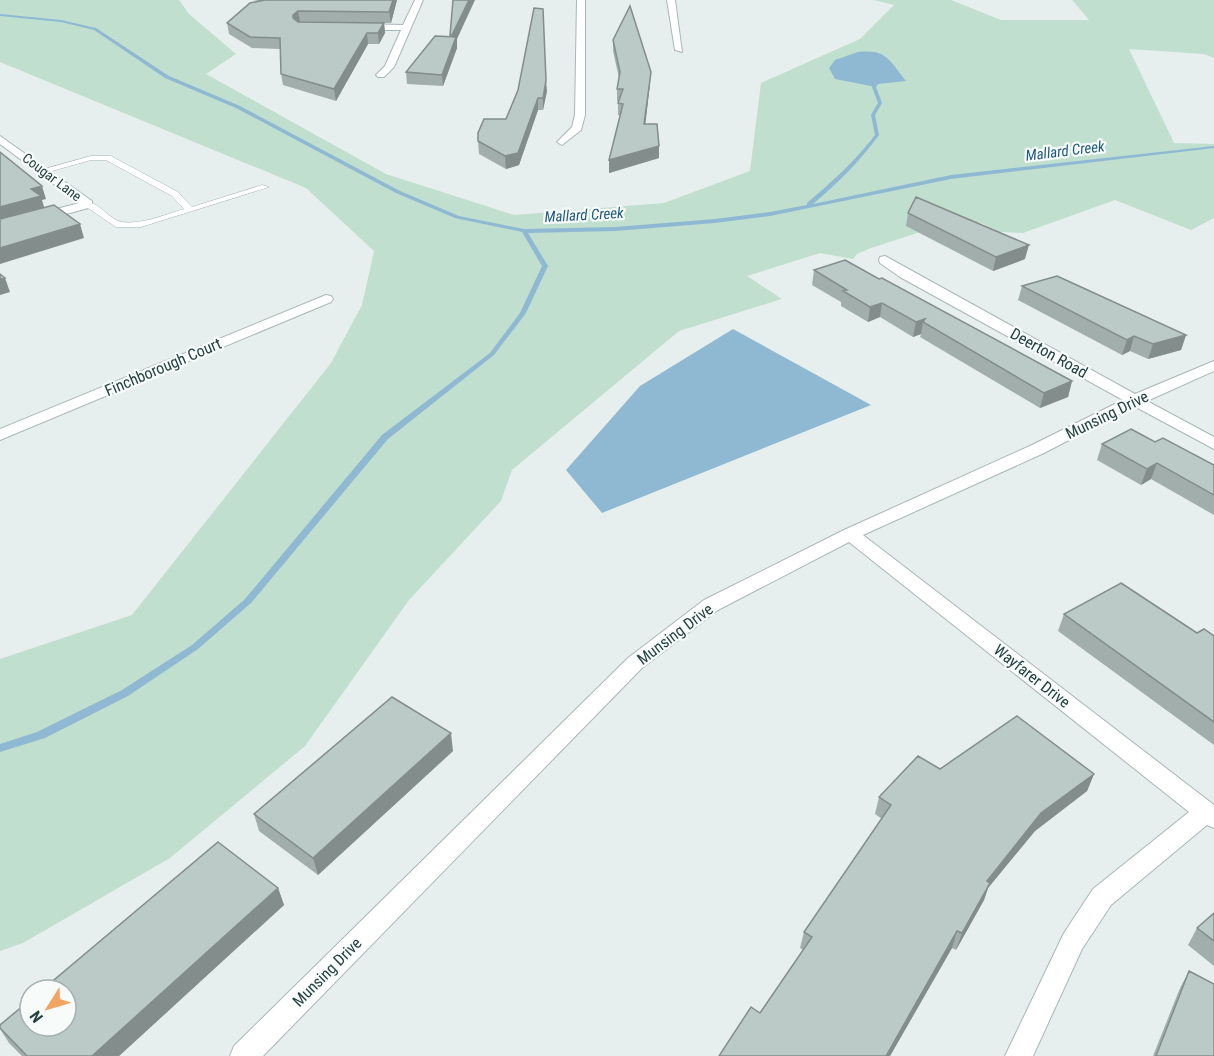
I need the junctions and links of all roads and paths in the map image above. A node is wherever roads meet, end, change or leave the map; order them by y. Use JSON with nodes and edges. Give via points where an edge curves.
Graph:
{"nodes":[{"id":1,"x":419,"y":0,"type":"edge"},
{"id":2,"x":581,"y":0,"type":"edge"},
{"id":3,"x":671,"y":0,"type":"edge"},
{"id":4,"x":347,"y":27,"type":"edge"},
{"id":5,"x":407,"y":28,"type":"junction"},
{"id":6,"x":680,"y":50,"type":"dead end"},
{"id":7,"x":381,"y":75,"type":"dead end"},
{"id":8,"x":562,"y":142,"type":"dead end"},
{"id":9,"x":3,"y":143,"type":"edge"},
{"id":10,"x":45,"y":170,"type":"junction"},
{"id":11,"x":265,"y":187,"type":"dead end"},
{"id":12,"x":88,"y":204,"type":"junction"},
{"id":13,"x":190,"y":210,"type":"junction"},
{"id":14,"x":0,"y":228,"type":"edge"},
{"id":15,"x":885,"y":260,"type":"dead end"},
{"id":16,"x":326,"y":299,"type":"dead end"},
{"id":17,"x":1214,"y":365,"type":"edge"},
{"id":18,"x":1135,"y":401,"type":"junction"},
{"id":19,"x":0,"y":435,"type":"edge"},
{"id":20,"x":1214,"y":444,"type":"edge"},
{"id":21,"x":850,"y":534,"type":"junction"},
{"id":22,"x":1210,"y":815,"type":"edge"},
{"id":23,"x":244,"y":1056,"type":"edge"},
{"id":24,"x":1019,"y":1056,"type":"edge"}],
"edges":[{"from":1,"to":5,"type":"street"},
{"from":2,"to":8,"type":"street","via":[[580,115],[577,128]]},
{"from":3,"to":6,"type":"street"},
{"from":4,"to":5,"type":"street"},
{"from":5,"to":7,"type":"street","via":[[389,67]]},
{"from":9,"to":10,"type":"street","name":"Cougar Lane"},
{"from":10,"to":12,"type":"street","name":"Cougar Lane"},
{"from":10,"to":13,"type":"lane","via":[[91,158],[108,158],[175,195]]},
{"from":11,"to":13,"type":"lane"},
{"from":12,"to":13,"type":"lane","via":[[119,225],[141,224]]},
{"from":12,"to":14,"type":"street","name":"Cougar Lane"},
{"from":15,"to":18,"type":"street","name":"Deerton Road"},
{"from":16,"to":19,"type":"street","name":"Finchborough Court"},
{"from":17,"to":18,"type":"street","name":"Munsing Drive"},
{"from":18,"to":20,"type":"street","name":"Deerton Road"},
{"from":18,"to":21,"type":"street","name":"Munsing Drive"},
{"from":21,"to":22,"type":"street","name":"Wayfarer Drive"},
{"from":21,"to":23,"type":"street","name":"Munsing Drive","via":[[711,605],[635,663]]},
{"from":22,"to":24,"type":"street","via":[[1102,897],[1073,941]]}]}
